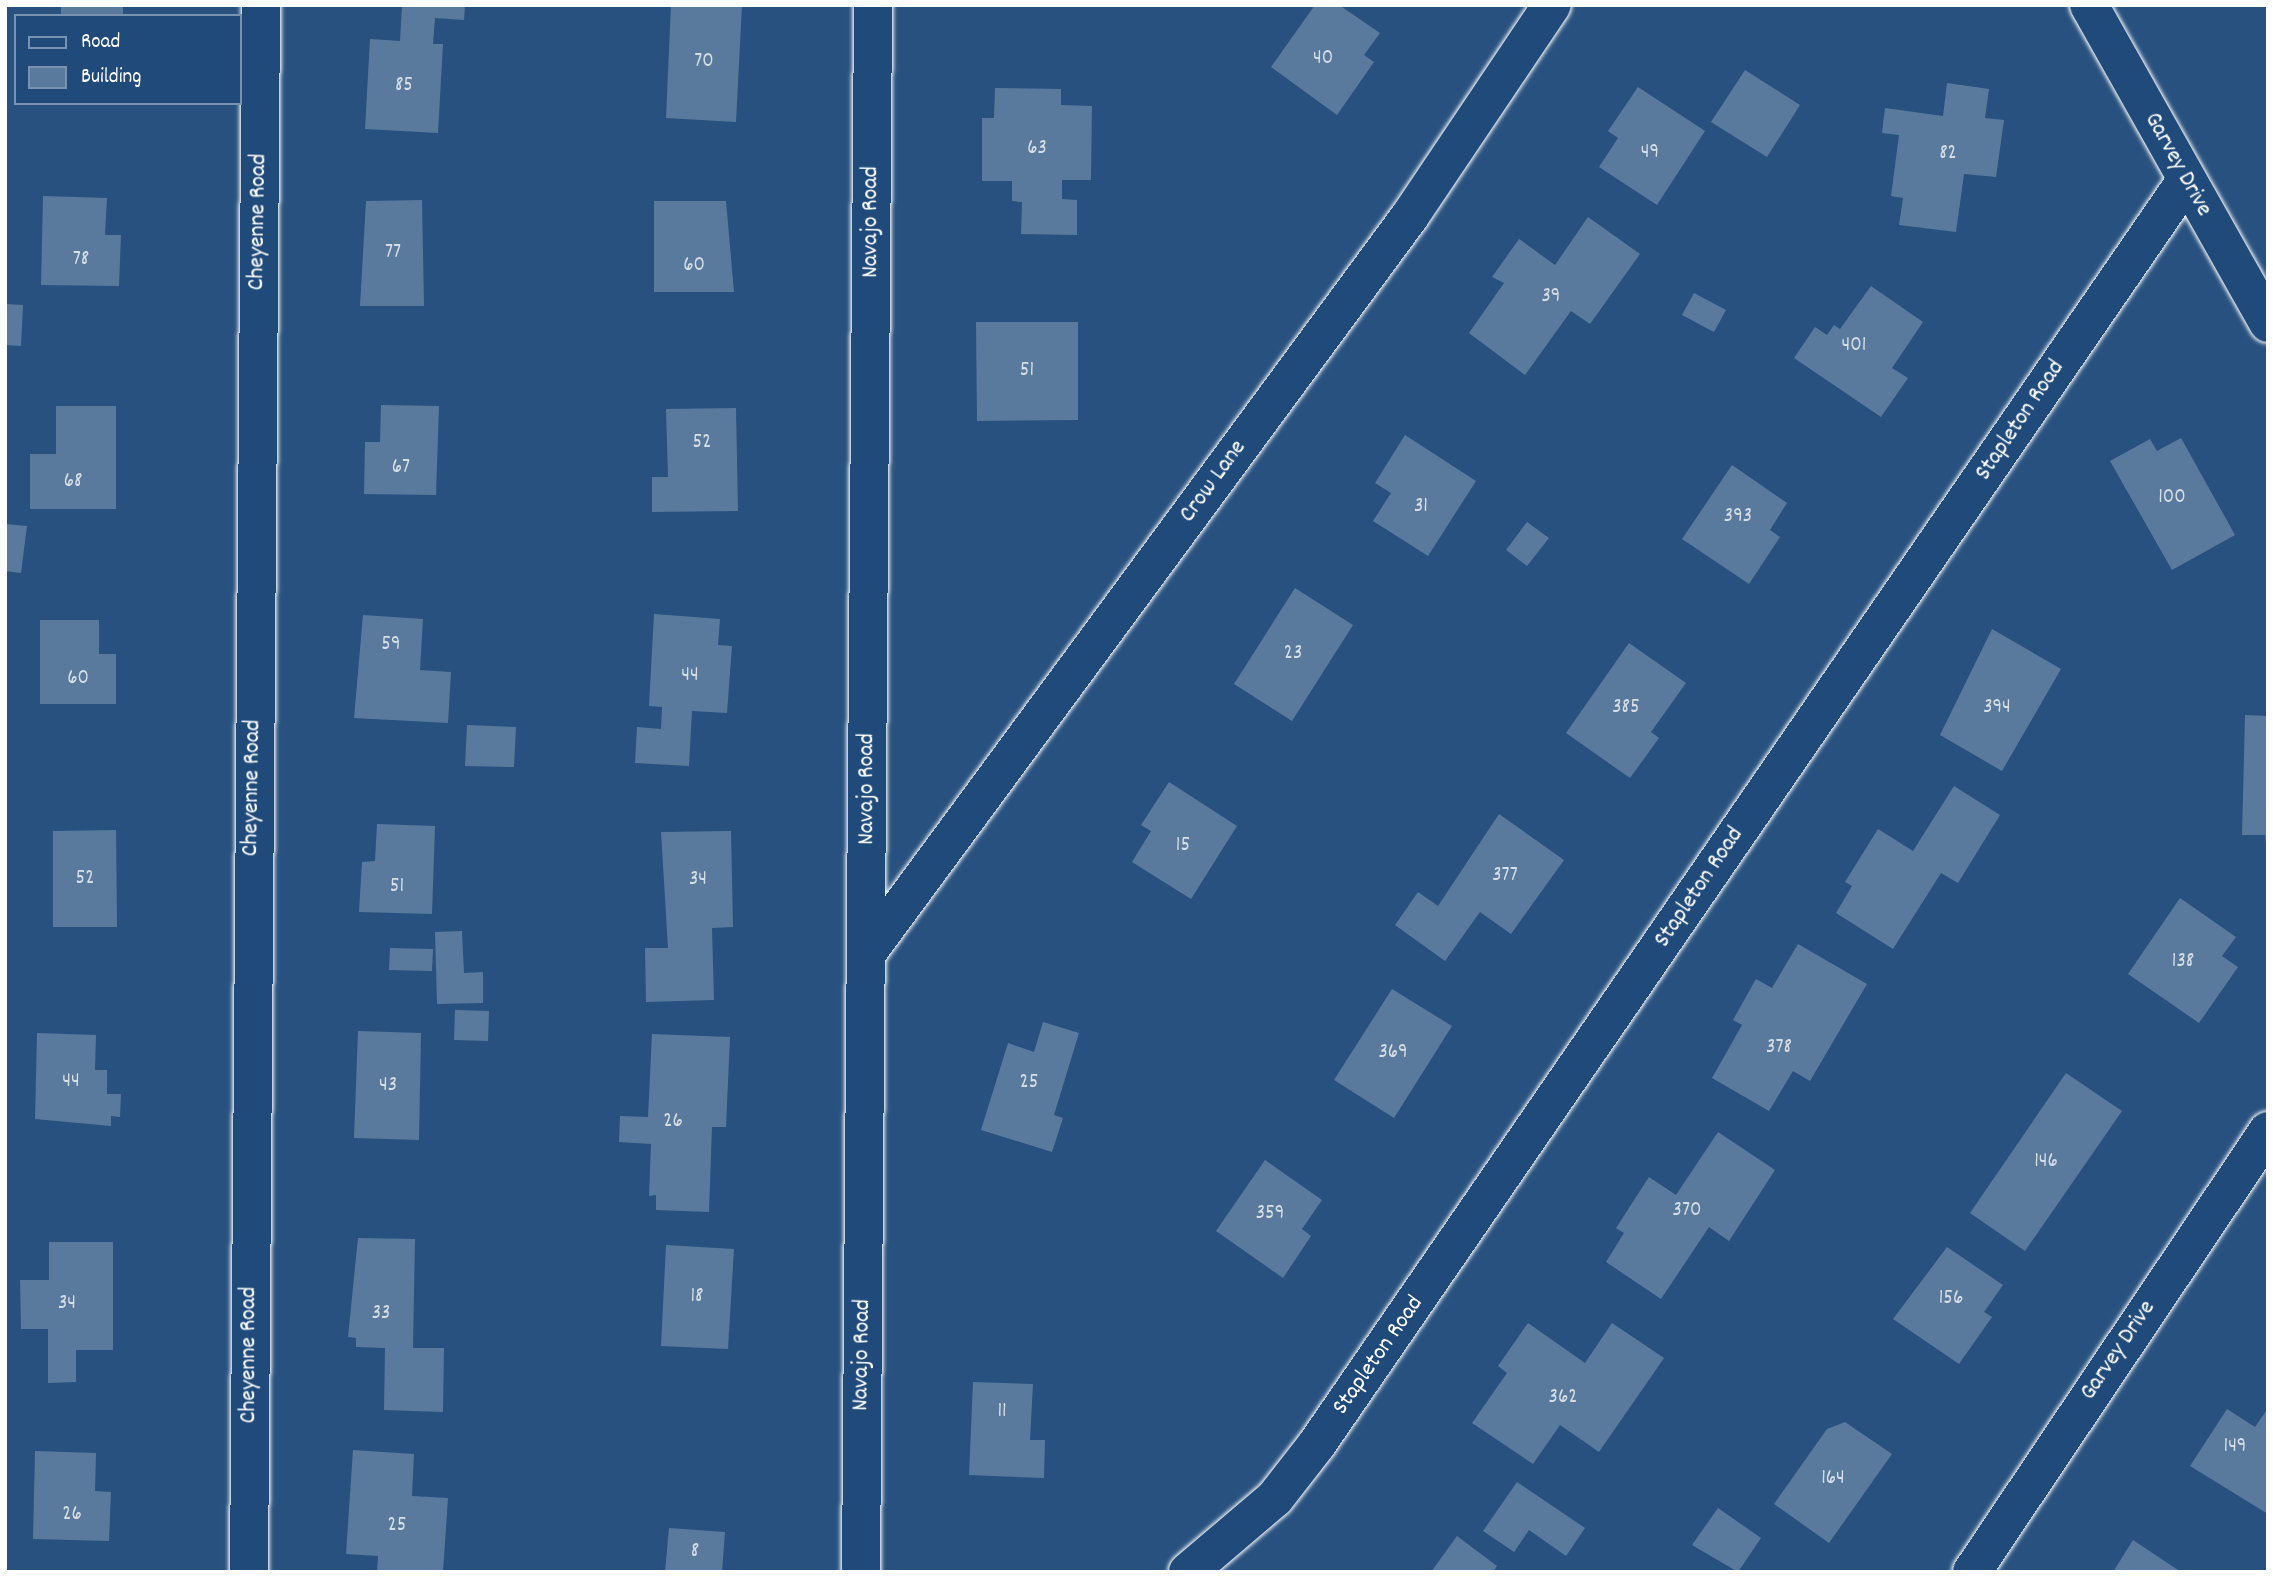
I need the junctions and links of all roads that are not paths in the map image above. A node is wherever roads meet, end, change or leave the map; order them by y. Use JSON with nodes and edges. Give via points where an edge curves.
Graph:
{"nodes":[{"id":1,"x":261,"y":5,"type":"edge"},
{"id":2,"x":873,"y":5,"type":"edge"},
{"id":3,"x":1552,"y":5,"type":"edge"},
{"id":4,"x":2089,"y":5,"type":"edge"},
{"id":5,"x":2185,"y":182,"type":"junction"},
{"id":6,"x":2268,"y":323,"type":"edge"},
{"id":7,"x":867,"y":953,"type":"junction"},
{"id":8,"x":2268,"y":1131,"type":"edge"},
{"id":9,"x":249,"y":1572,"type":"edge"},
{"id":10,"x":861,"y":1572,"type":"edge"},
{"id":11,"x":1188,"y":1572,"type":"edge"},
{"id":12,"x":1972,"y":1572,"type":"edge"}],
"edges":[{"from":1,"to":9,"type":"street","name":"Cheyenne Road"},
{"from":2,"to":7,"type":"street","name":"Navajo Road"},
{"from":3,"to":7,"type":"street","name":"Crow Lane","via":[[1410,216]]},
{"from":4,"to":5,"type":"street","name":"Garvey Drive"},
{"from":5,"to":6,"type":"street","name":"Garvey Drive"},
{"from":5,"to":11,"type":"street","name":"Stapleton Road","via":[[1365,1377],[1275,1498]]},
{"from":7,"to":10,"type":"street","name":"Navajo Road"},
{"from":8,"to":12,"type":"street","name":"Garvey Drive"}]}
